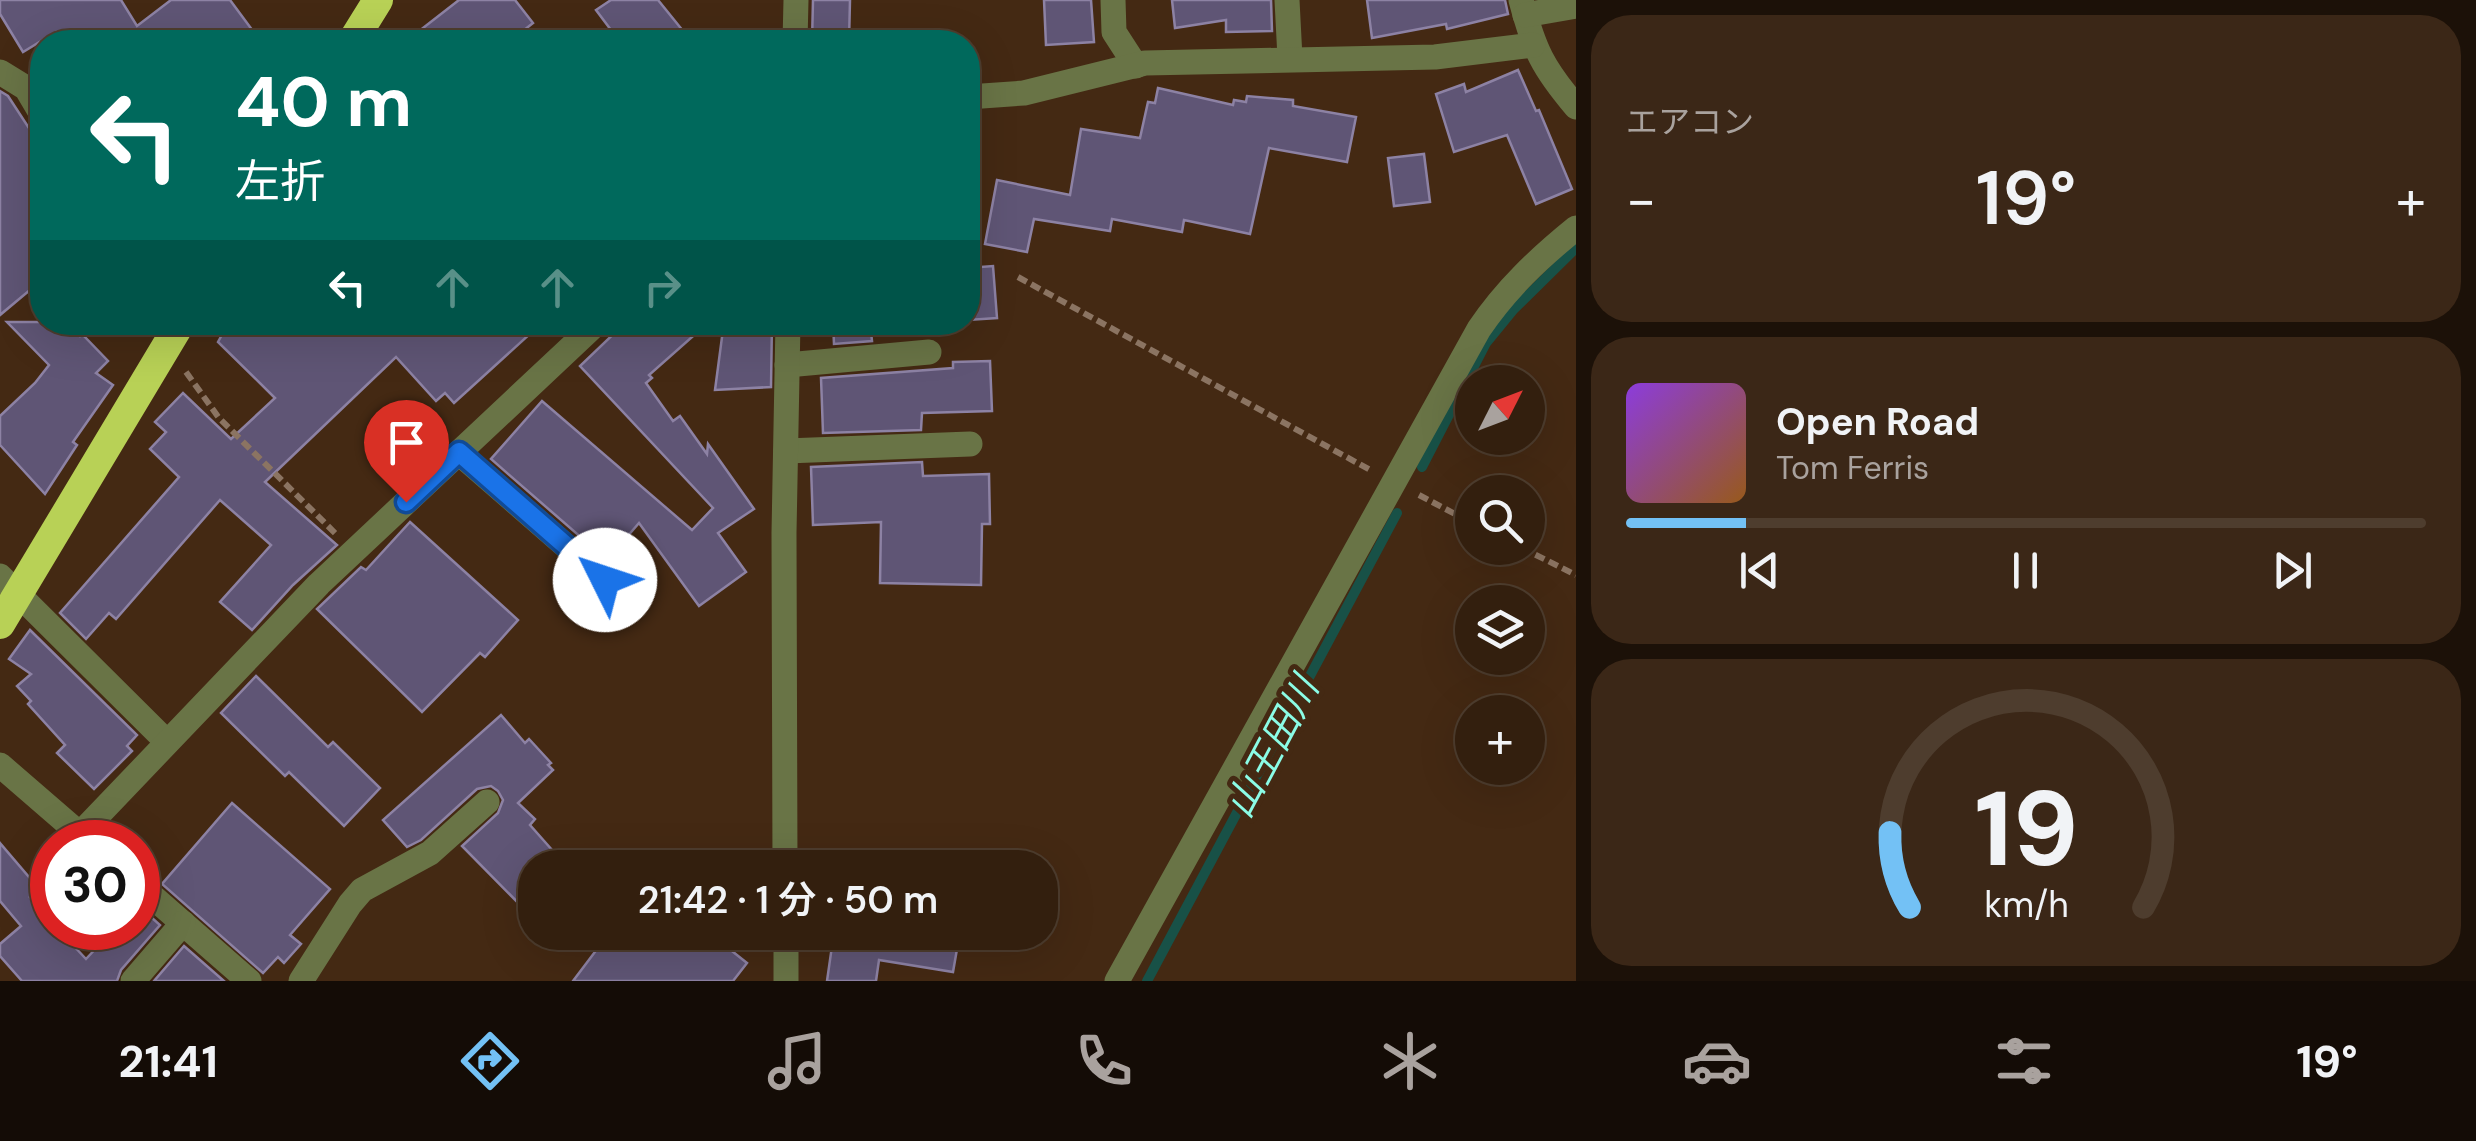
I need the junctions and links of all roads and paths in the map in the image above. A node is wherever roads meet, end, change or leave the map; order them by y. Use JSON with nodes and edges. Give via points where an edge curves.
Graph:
{"nodes":[{"id":1,"x":378,"y":0,"type":"edge"},
{"id":2,"x":796,"y":0,"type":"edge"},
{"id":3,"x":1112,"y":0,"type":"edge"},
{"id":4,"x":1287,"y":0,"type":"edge"},
{"id":5,"x":1576,"y":6,"type":"edge"},
{"id":6,"x":1523,"y":8,"type":"edge"},
{"id":7,"x":359,"y":30,"type":"edge"},
{"id":8,"x":795,"y":30,"type":"edge"},
{"id":9,"x":1533,"y":45,"type":"junction"},
{"id":10,"x":1290,"y":58,"type":"junction"},
{"id":11,"x":1136,"y":66,"type":"junction"},
{"id":12,"x":0,"y":72,"type":"edge"},
{"id":13,"x":30,"y":95,"type":"edge"},
{"id":14,"x":980,"y":96,"type":"edge"},
{"id":15,"x":1573,"y":100,"type":"edge"},
{"id":16,"x":1576,"y":228,"type":"edge"},
{"id":17,"x":1018,"y":277,"type":"dead end"},
{"id":18,"x":174,"y":335,"type":"edge"},
{"id":19,"x":176,"y":335,"type":"edge"},
{"id":20,"x":584,"y":335,"type":"edge"},
{"id":21,"x":788,"y":335,"type":"edge"},
{"id":22,"x":929,"y":352,"type":"dead end"},
{"id":23,"x":787,"y":365,"type":"junction"},
{"id":24,"x":970,"y":444,"type":"dead end"},
{"id":25,"x":786,"y":451,"type":"junction"},
{"id":26,"x":459,"y":452,"type":"junction"},
{"id":27,"x":1393,"y":482,"type":"junction"},
{"id":28,"x":1455,"y":513,"type":"edge"},
{"id":29,"x":354,"y":551,"type":"junction"},
{"id":30,"x":1545,"y":560,"type":"edge"},
{"id":31,"x":1576,"y":575,"type":"edge"},
{"id":32,"x":639,"y":576,"type":"dead end"},
{"id":33,"x":9,"y":586,"type":"edge"},
{"id":34,"x":0,"y":624,"type":"edge"},
{"id":35,"x":167,"y":742,"type":"junction"},
{"id":36,"x":0,"y":765,"type":"edge"},
{"id":37,"x":487,"y":802,"type":"dead end"},
{"id":38,"x":63,"y":820,"type":"edge"},
{"id":39,"x":100,"y":820,"type":"edge"},
{"id":40,"x":786,"y":850,"type":"edge"},
{"id":41,"x":160,"y":904,"type":"edge"},
{"id":42,"x":183,"y":924,"type":"junction"},
{"id":43,"x":786,"y":950,"type":"edge"},
{"id":44,"x":133,"y":981,"type":"edge"},
{"id":45,"x":249,"y":981,"type":"edge"},
{"id":46,"x":301,"y":981,"type":"edge"},
{"id":47,"x":786,"y":981,"type":"edge"},
{"id":48,"x":1117,"y":981,"type":"edge"}],
"edges":[{"from":1,"to":7,"type":"highway"},
{"from":2,"to":8,"type":"street"},
{"from":3,"to":11,"type":"street","via":[[1114,32]]},
{"from":4,"to":10,"type":"street"},
{"from":5,"to":6,"type":"street"},
{"from":6,"to":9,"type":"street"},
{"from":9,"to":10,"type":"street","via":[[1435,57]]},
{"from":9,"to":15,"type":"street","via":[[1546,72]]},
{"from":10,"to":11,"type":"street"},
{"from":11,"to":14,"type":"street"},
{"from":12,"to":13,"type":"street"},
{"from":16,"to":27,"type":"street","via":[[1498,300]]},
{"from":17,"to":27,"type":"path"},
{"from":18,"to":33,"type":"highway"},
{"from":19,"to":29,"type":"path","via":[[219,418]]},
{"from":20,"to":26,"type":"street"},
{"from":21,"to":23,"type":"street"},
{"from":22,"to":23,"type":"street"},
{"from":23,"to":25,"type":"street"},
{"from":24,"to":25,"type":"street"},
{"from":25,"to":40,"type":"street"},
{"from":26,"to":29,"type":"street"},
{"from":26,"to":32,"type":"street","via":[[605,580],[618,584]]},
{"from":27,"to":28,"type":"path"},
{"from":27,"to":48,"type":"street"},
{"from":29,"to":35,"type":"street"},
{"from":30,"to":31,"type":"path"},
{"from":33,"to":34,"type":"highway"},
{"from":33,"to":35,"type":"street"},
{"from":35,"to":39,"type":"street"},
{"from":36,"to":38,"type":"street"},
{"from":37,"to":46,"type":"street","via":[[430,852],[362,890]]},
{"from":41,"to":42,"type":"street"},
{"from":42,"to":44,"type":"street"},
{"from":42,"to":45,"type":"street"},
{"from":43,"to":47,"type":"street"}]}
